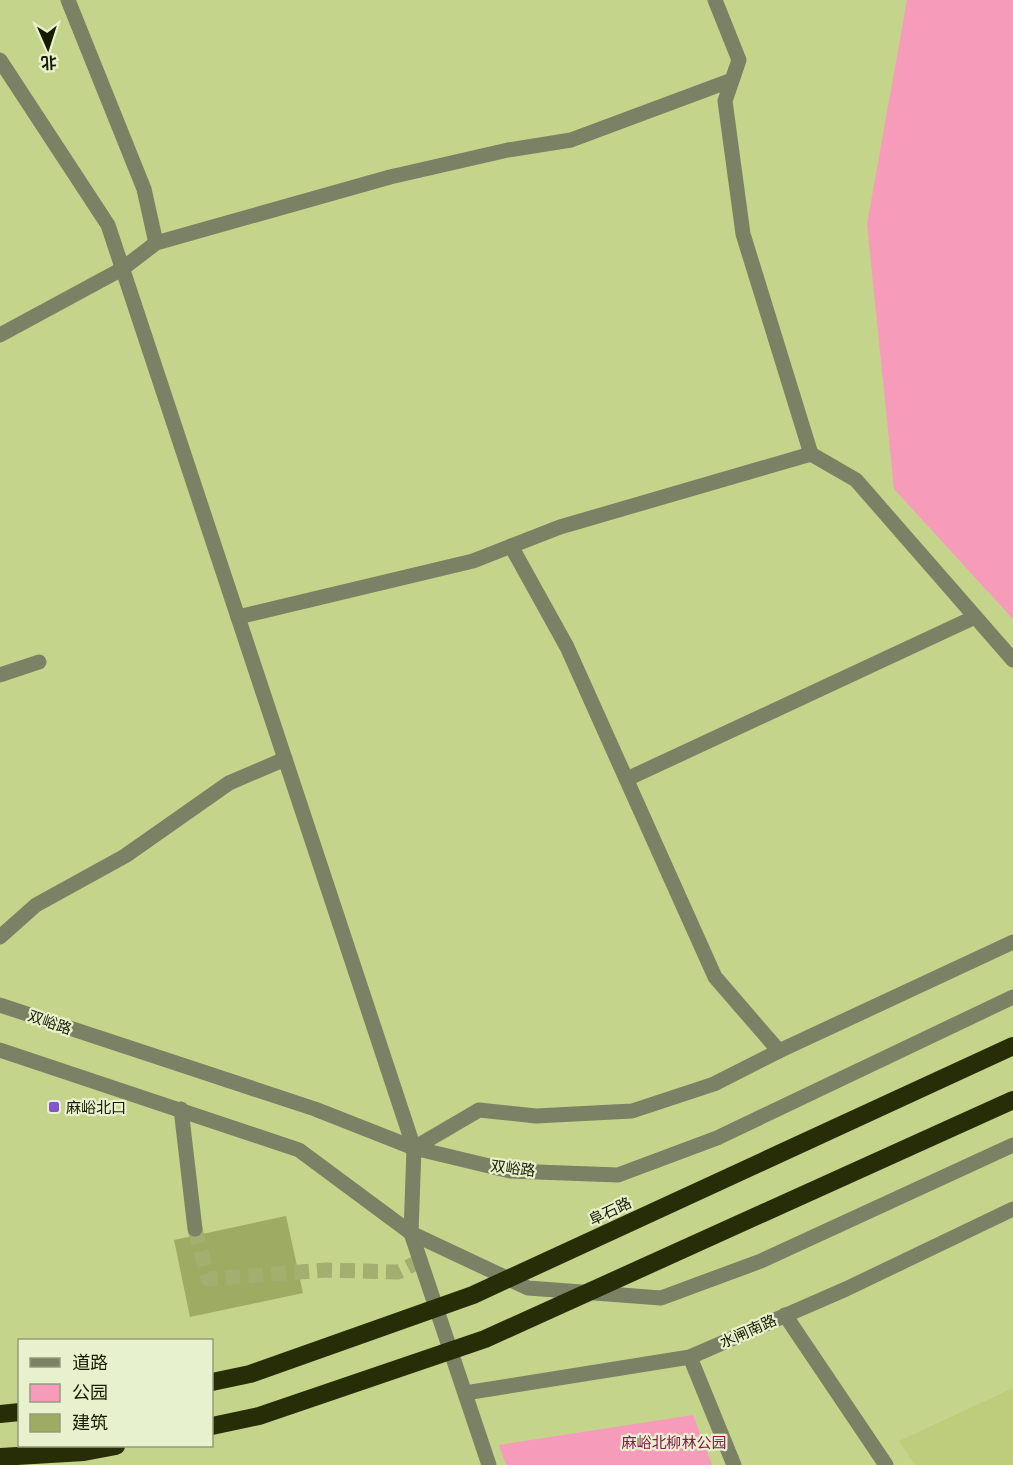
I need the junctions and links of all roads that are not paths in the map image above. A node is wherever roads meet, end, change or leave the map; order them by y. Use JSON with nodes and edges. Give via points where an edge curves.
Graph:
{"nodes":[{"id":1,"x":68,"y":0,"type":"edge"},
{"id":2,"x":715,"y":0,"type":"edge"},
{"id":3,"x":0,"y":60,"type":"edge"},
{"id":4,"x":732,"y":80,"type":"junction"},
{"id":5,"x":156,"y":243,"type":"junction"},
{"id":6,"x":122,"y":269,"type":"junction"},
{"id":7,"x":0,"y":335,"type":"edge"},
{"id":8,"x":811,"y":454,"type":"junction"},
{"id":9,"x":512,"y":546,"type":"junction"},
{"id":10,"x":238,"y":617,"type":"junction"},
{"id":11,"x":975,"y":617,"type":"junction"},
{"id":12,"x":1013,"y":660,"type":"edge"},
{"id":13,"x":39,"y":662,"type":"dead end"},
{"id":14,"x":0,"y":675,"type":"edge"},
{"id":15,"x":285,"y":759,"type":"junction"},
{"id":16,"x":627,"y":779,"type":"junction"},
{"id":17,"x":0,"y":937,"type":"edge"},
{"id":18,"x":1013,"y":942,"type":"edge"},
{"id":19,"x":1013,"y":997,"type":"edge"},
{"id":20,"x":0,"y":1005,"type":"edge"},
{"id":21,"x":1013,"y":1046,"type":"edge"},
{"id":22,"x":0,"y":1050,"type":"edge"},
{"id":23,"x":779,"y":1051,"type":"junction"},
{"id":24,"x":1013,"y":1100,"type":"edge"},
{"id":25,"x":181,"y":1109,"type":"junction"},
{"id":26,"x":1013,"y":1145,"type":"edge"},
{"id":27,"x":414,"y":1148,"type":"junction"},
{"id":28,"x":1013,"y":1209,"type":"edge"},
{"id":29,"x":195,"y":1228,"type":"tunnel mouth"},
{"id":30,"x":411,"y":1233,"type":"junction"},
{"id":31,"x":785,"y":1315,"type":"junction"},
{"id":32,"x":690,"y":1357,"type":"junction"},
{"id":33,"x":213,"y":1382,"type":"edge"},
{"id":34,"x":465,"y":1393,"type":"junction"},
{"id":35,"x":18,"y":1412,"type":"edge"},
{"id":36,"x":0,"y":1413,"type":"edge"},
{"id":37,"x":213,"y":1426,"type":"edge"},
{"id":38,"x":111,"y":1447,"type":"edge"},
{"id":39,"x":0,"y":1457,"type":"edge"},
{"id":40,"x":489,"y":1465,"type":"edge"},
{"id":41,"x":734,"y":1465,"type":"edge"},
{"id":42,"x":886,"y":1465,"type":"edge"}],
"edges":[{"from":1,"to":5,"type":"street","via":[[144,189]]},
{"from":2,"to":4,"type":"street","via":[[739,60]]},
{"from":3,"to":6,"type":"street","via":[[108,225]]},
{"from":4,"to":5,"type":"street","via":[[571,140],[390,177]]},
{"from":4,"to":8,"type":"street","via":[[725,101],[743,234]]},
{"from":5,"to":6,"type":"street"},
{"from":6,"to":7,"type":"street"},
{"from":6,"to":10,"type":"street"},
{"from":8,"to":9,"type":"street","via":[[560,527]]},
{"from":8,"to":11,"type":"street","via":[[856,480]]},
{"from":9,"to":10,"type":"street","via":[[473,561]]},
{"from":9,"to":16,"type":"street","via":[[567,647]]},
{"from":10,"to":15,"type":"street"},
{"from":11,"to":12,"type":"street"},
{"from":11,"to":16,"type":"street"},
{"from":13,"to":14,"type":"street"},
{"from":15,"to":17,"type":"street","via":[[229,783],[125,856],[36,905]]},
{"from":15,"to":27,"type":"street"},
{"from":16,"to":23,"type":"street","via":[[715,977]]},
{"from":18,"to":23,"type":"street"},
{"from":19,"to":27,"type":"street","name":"双峪路","via":[[717,1138],[618,1175],[510,1171]]},
{"from":20,"to":27,"type":"street","name":"双峪路","via":[[315,1109]]},
{"from":21,"to":33,"type":"highway","name":"阜石路","bridge":true,"via":[[472,1295],[250,1374]]},
{"from":22,"to":25,"type":"street"},
{"from":23,"to":27,"type":"street","via":[[714,1084],[633,1111],[536,1116],[479,1110]]},
{"from":24,"to":37,"type":"highway","bridge":true,"via":[[485,1339],[259,1416]]},
{"from":25,"to":29,"type":"street"},
{"from":25,"to":30,"type":"street","via":[[299,1149]]},
{"from":26,"to":30,"type":"street","via":[[761,1261],[661,1298],[528,1288]]},
{"from":27,"to":30,"type":"street"},
{"from":28,"to":31,"type":"street","name":"水闸南路"},
{"from":30,"to":34,"type":"street"},
{"from":31,"to":32,"type":"street","name":"水闸南路"},
{"from":31,"to":42,"type":"street"},
{"from":32,"to":34,"type":"street","name":"水闸南路"},
{"from":32,"to":41,"type":"street"},
{"from":34,"to":40,"type":"street"},
{"from":35,"to":36,"type":"highway"},
{"from":38,"to":39,"type":"highway"}]}
